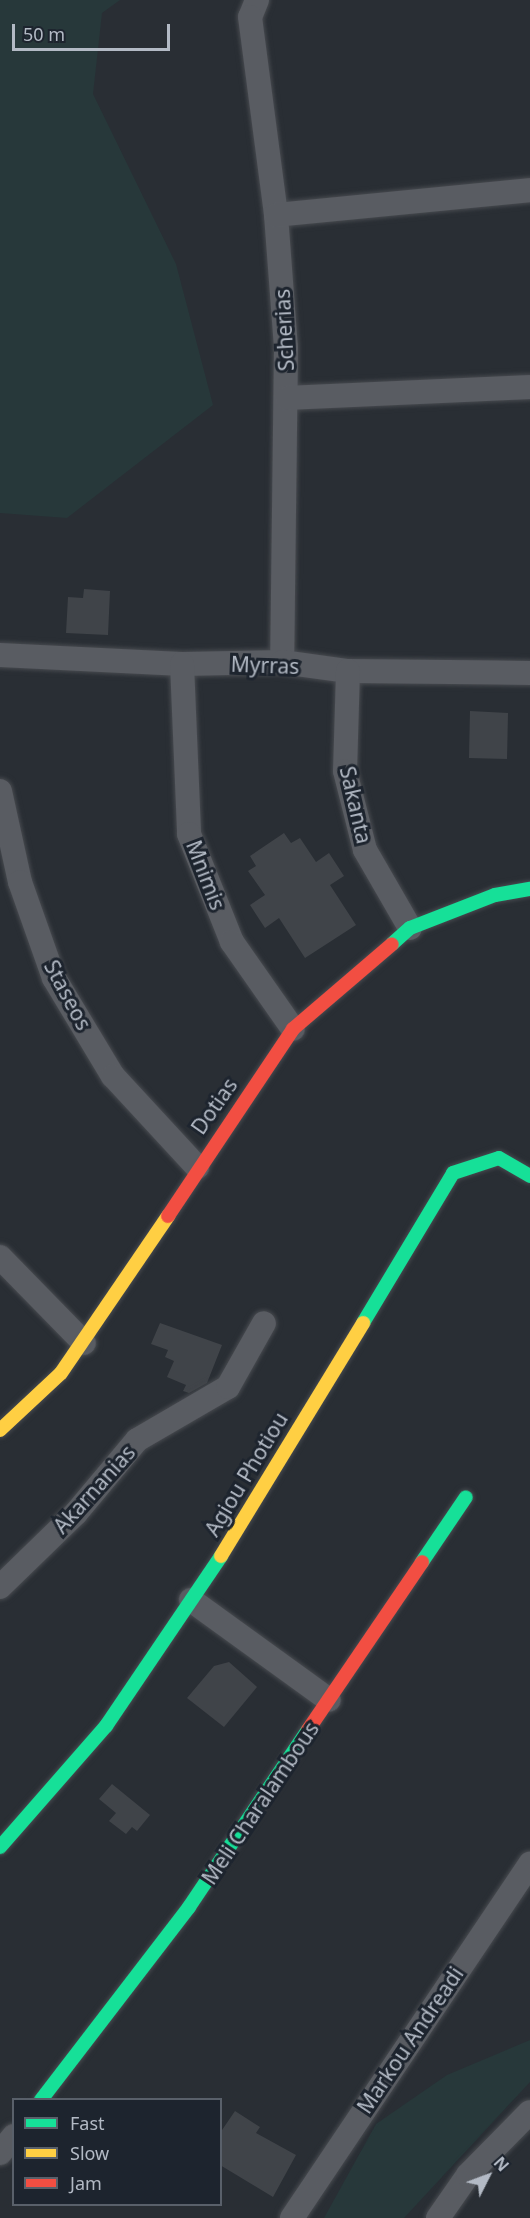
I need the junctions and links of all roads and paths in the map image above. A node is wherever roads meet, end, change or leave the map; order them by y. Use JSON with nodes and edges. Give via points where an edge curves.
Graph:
{"nodes":[{"id":1,"x":257,"y":0,"type":"edge"},
{"id":2,"x":530,"y":190,"type":"edge"},
{"id":3,"x":276,"y":215,"type":"junction"},
{"id":4,"x":530,"y":387,"type":"edge"},
{"id":5,"x":287,"y":398,"type":"junction"},
{"id":6,"x":0,"y":655,"type":"edge"},
{"id":7,"x":282,"y":662,"type":"junction"},
{"id":8,"x":182,"y":664,"type":"junction"},
{"id":9,"x":348,"y":671,"type":"junction"},
{"id":10,"x":530,"y":673,"type":"edge"},
{"id":11,"x":0,"y":791,"type":"edge"},
{"id":12,"x":530,"y":889,"type":"edge"},
{"id":13,"x":410,"y":928,"type":"junction"},
{"id":14,"x":292,"y":1029,"type":"junction"},
{"id":15,"x":197,"y":1167,"type":"junction"},
{"id":16,"x":530,"y":1176,"type":"edge"},
{"id":17,"x":0,"y":1257,"type":"edge"},
{"id":18,"x":264,"y":1323,"type":"dead end"},
{"id":19,"x":84,"y":1343,"type":"junction"},
{"id":20,"x":0,"y":1430,"type":"edge"},
{"id":21,"x":466,"y":1497,"type":"dead end"},
{"id":22,"x":0,"y":1587,"type":"edge"},
{"id":23,"x":191,"y":1600,"type":"junction"},
{"id":24,"x":329,"y":1700,"type":"junction"},
{"id":25,"x":0,"y":1847,"type":"edge"},
{"id":26,"x":530,"y":1864,"type":"edge"},
{"id":27,"x":43,"y":2098,"type":"edge"},
{"id":28,"x":530,"y":2112,"type":"edge"},
{"id":29,"x":12,"y":2138,"type":"edge"},
{"id":30,"x":0,"y":2153,"type":"edge"},
{"id":31,"x":292,"y":2218,"type":"edge"},
{"id":32,"x":438,"y":2218,"type":"edge"}],
"edges":[{"from":1,"to":3,"type":"street","name":"Scherias","via":[[250,17]]},
{"from":2,"to":3,"type":"street"},
{"from":3,"to":5,"type":"street","name":"Scherias"},
{"from":4,"to":5,"type":"street"},
{"from":5,"to":7,"type":"street","name":"Scherias"},
{"from":6,"to":8,"type":"street","name":"Myrras"},
{"from":7,"to":8,"type":"street","name":"Myrras"},
{"from":7,"to":9,"type":"street","name":"Myrras"},
{"from":8,"to":14,"type":"street","name":"Mnimis","via":[[189,834],[232,942]]},
{"from":9,"to":10,"type":"street","name":"Myrras"},
{"from":9,"to":13,"type":"street","name":"Sakanta","via":[[345,771],[366,850]]},
{"from":11,"to":15,"type":"street","name":"Staseos","via":[[20,882],[54,978],[113,1076]]},
{"from":12,"to":13,"type":"street","name":"Dotias","via":[[495,895]]},
{"from":13,"to":14,"type":"street","name":"Dotias"},
{"from":14,"to":15,"type":"street","name":"Dotias"},
{"from":15,"to":19,"type":"street","name":"Dotias"},
{"from":16,"to":23,"type":"street","name":"Agiou Photiou","via":[[500,1158],[453,1173],[249,1514]]},
{"from":17,"to":19,"type":"street"},
{"from":18,"to":22,"type":"street","name":"Akarnanias","via":[[228,1387],[137,1440],[76,1513]]},
{"from":19,"to":20,"type":"street","name":"Dotias","via":[[61,1374]]},
{"from":21,"to":24,"type":"street","name":"Meli Charalambous"},
{"from":23,"to":24,"type":"street"},
{"from":23,"to":25,"type":"street","name":"Agiou Photiou","via":[[106,1726]]},
{"from":24,"to":27,"type":"street","name":"Meli Charalambous","via":[[189,1907]]},
{"from":26,"to":31,"type":"street","name":"Markou Andreadi"},
{"from":28,"to":32,"type":"street","via":[[468,2175]]},
{"from":29,"to":30,"type":"street"}]}
